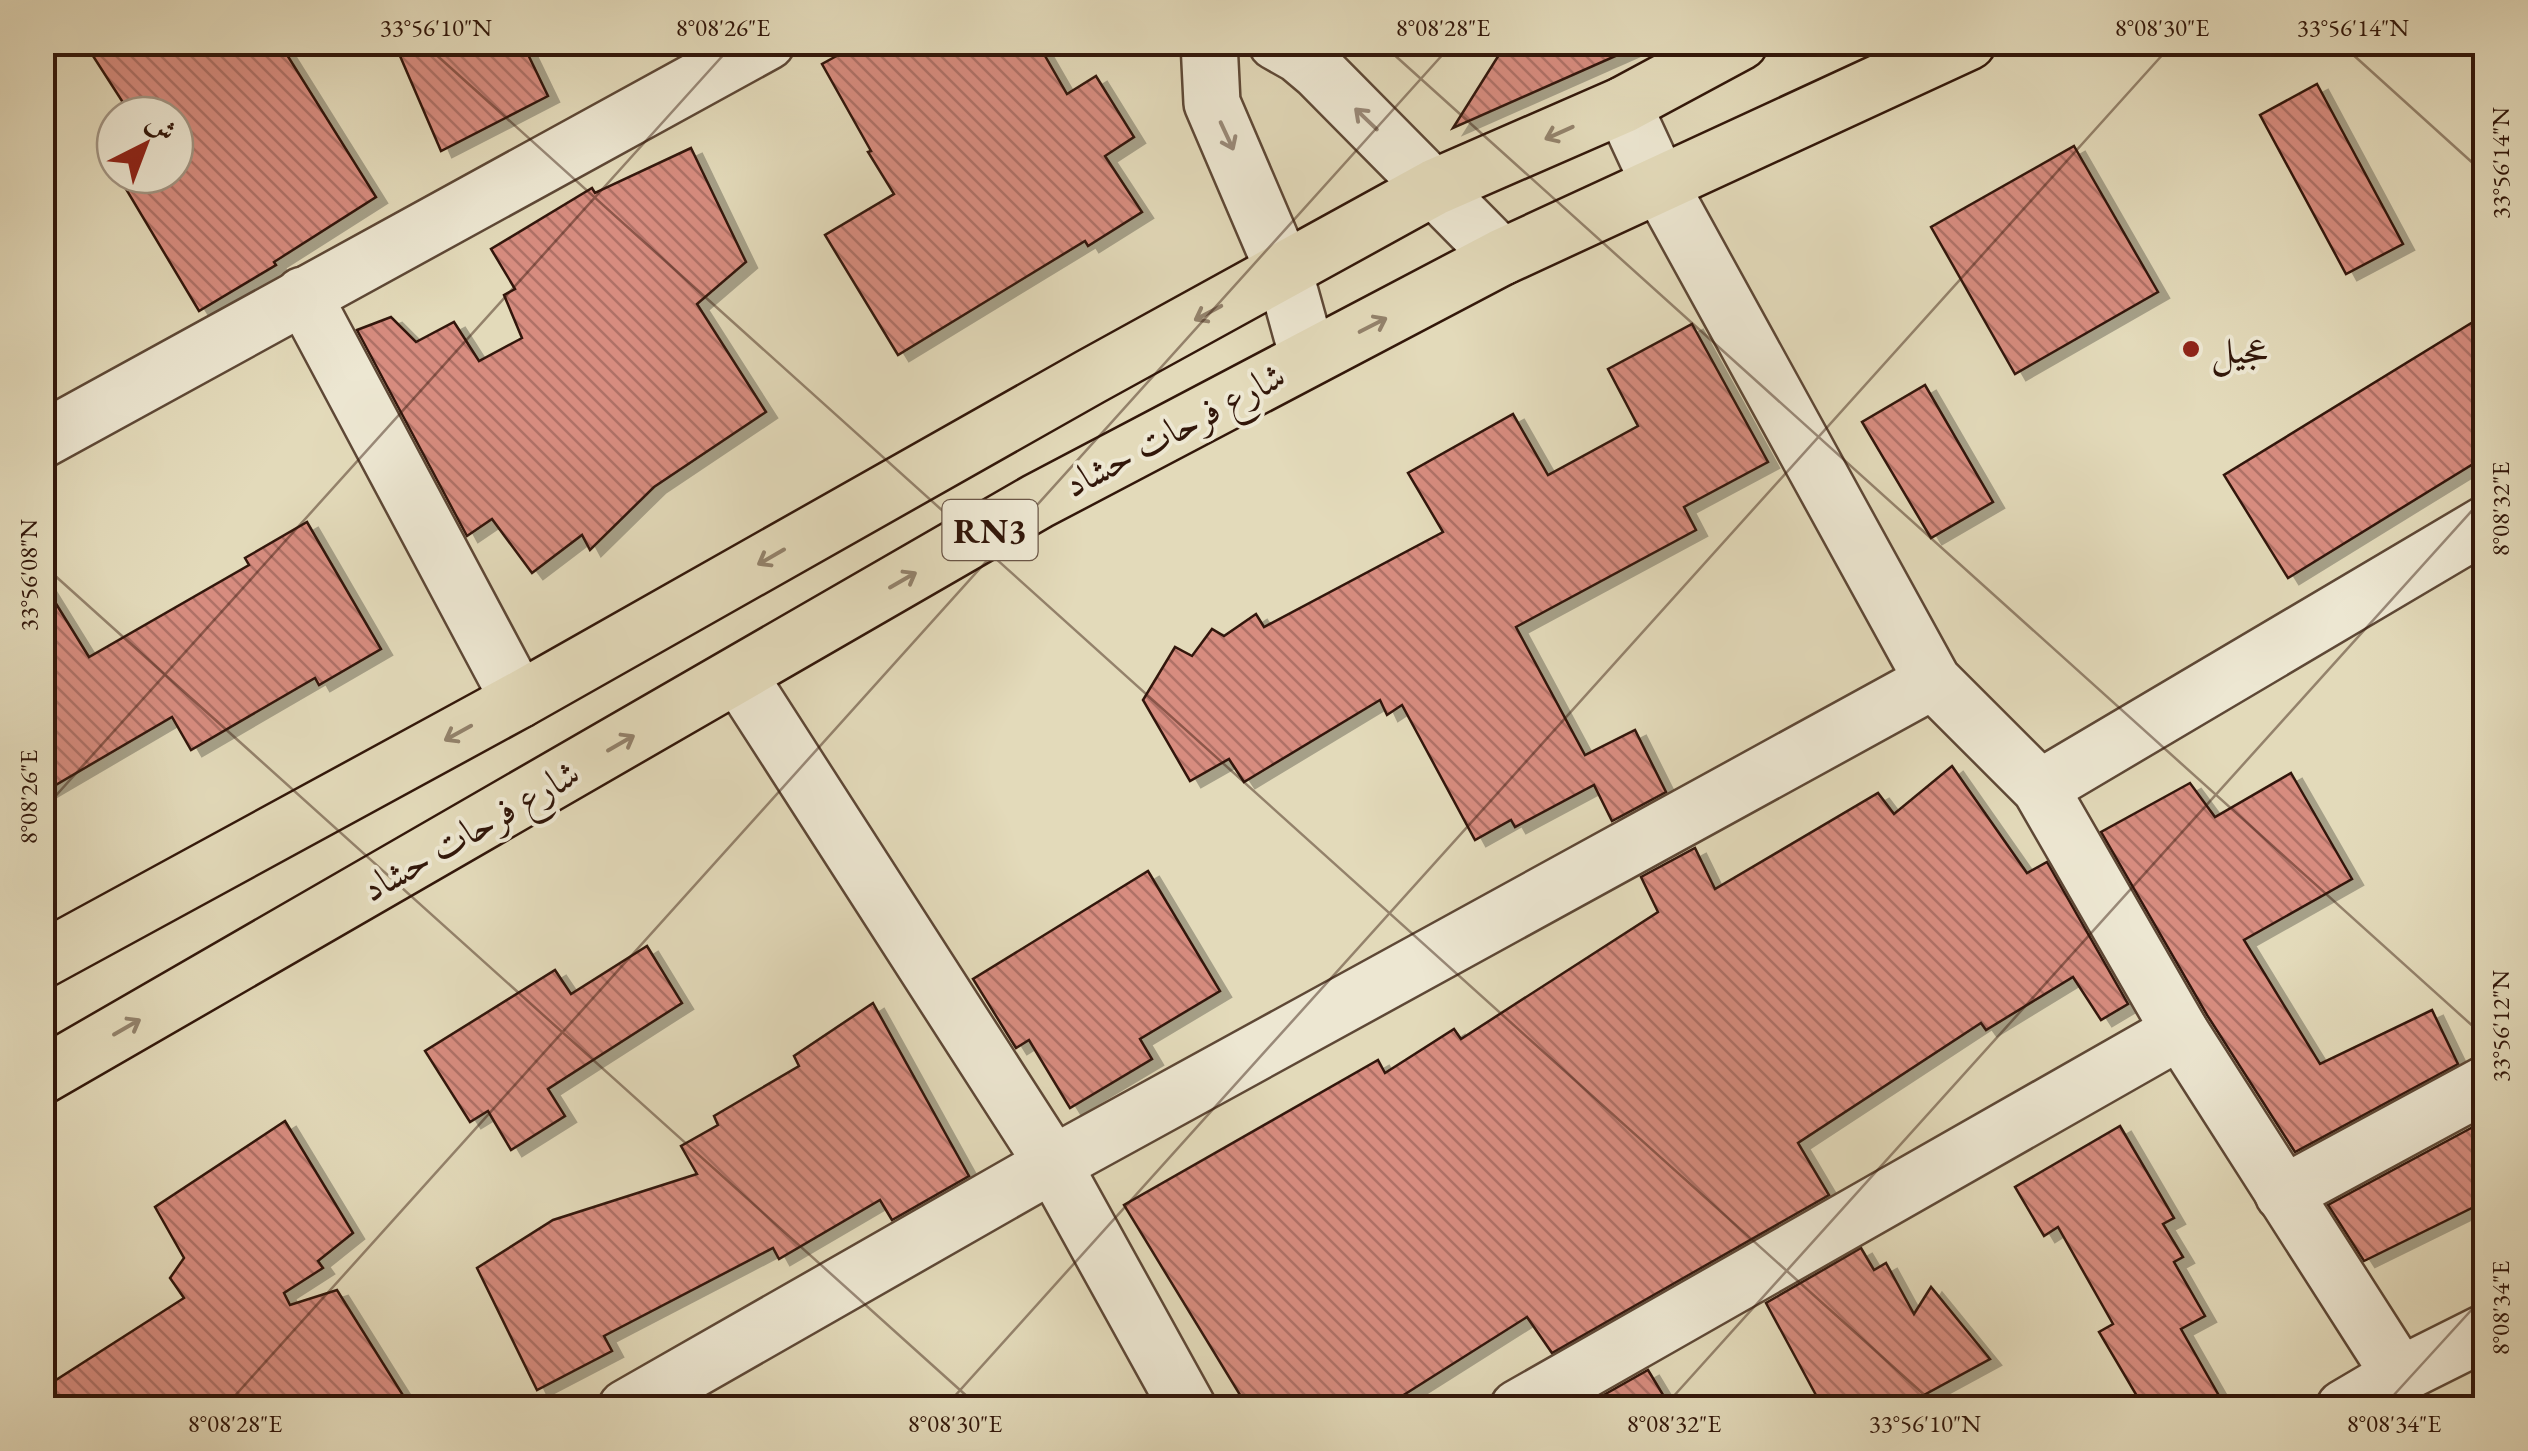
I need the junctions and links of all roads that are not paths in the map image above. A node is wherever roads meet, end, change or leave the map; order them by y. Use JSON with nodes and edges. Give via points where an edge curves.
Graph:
{"nodes":[{"id":1,"x":767,"y":42,"type":"edge"},
{"id":2,"x":1209,"y":42,"type":"edge"},
{"id":3,"x":1276,"y":42,"type":"edge"},
{"id":4,"x":1740,"y":42,"type":"edge"},
{"id":5,"x":1968,"y":42,"type":"edge"},
{"id":6,"x":1623,"y":105,"type":"junction"},
{"id":7,"x":1660,"y":185,"type":"junction"},
{"id":8,"x":1435,"y":188,"type":"junction"},
{"id":9,"x":1502,"y":257,"type":"junction"},
{"id":10,"x":1284,"y":271,"type":"junction"},
{"id":11,"x":303,"y":295,"type":"junction"},
{"id":12,"x":1308,"y":357,"type":"junction"},
{"id":13,"x":42,"y":440,"type":"edge"},
{"id":14,"x":2486,"y":524,"type":"edge"},
{"id":15,"x":738,"y":676,"type":"junction"},
{"id":16,"x":1933,"y":681,"type":"junction"},
{"id":17,"x":519,"y":700,"type":"junction"},
{"id":18,"x":2040,"y":788,"type":"junction"},
{"id":19,"x":42,"y":960,"type":"edge"},
{"id":20,"x":2180,"y":1031,"type":"junction"},
{"id":21,"x":42,"y":1076,"type":"edge"},
{"id":22,"x":2486,"y":1084,"type":"edge"},
{"id":23,"x":1053,"y":1164,"type":"junction"},
{"id":24,"x":2283,"y":1194,"type":"junction"},
{"id":25,"x":2486,"y":1332,"type":"edge"},
{"id":26,"x":2400,"y":1375,"type":"junction"},
{"id":27,"x":626,"y":1408,"type":"edge"},
{"id":28,"x":1188,"y":1408,"type":"edge"},
{"id":29,"x":1518,"y":1408,"type":"edge"},
{"id":30,"x":2344,"y":1408,"type":"edge"}],
"edges":[{"from":1,"to":11,"type":"street"},
{"from":2,"to":10,"type":"street","one_way":true,"via":[[1212,103]]},
{"from":8,"to":3,"type":"street","one_way":true,"via":[[1300,54]]},
{"from":4,"to":6,"type":"main road","number":"RN3"},
{"from":5,"to":7,"type":"main road","name":"شارع فرحات حشاد","number":"RN3"},
{"from":6,"to":7,"type":"street"},
{"from":6,"to":8,"type":"main road","number":"RN3","one_way":true},
{"from":7,"to":9,"type":"main road","name":"شارع فرحات حشاد","number":"RN3"},
{"from":7,"to":16,"type":"street"},
{"from":8,"to":9,"type":"street"},
{"from":8,"to":10,"type":"main road","number":"RN3"},
{"from":12,"to":9,"type":"main road","name":"شارع فرحات حشاد","number":"RN3","one_way":true},
{"from":10,"to":12,"type":"street"},
{"from":10,"to":17,"type":"main road","number":"RN3","one_way":true},
{"from":11,"to":13,"type":"street"},
{"from":11,"to":17,"type":"street"},
{"from":15,"to":12,"type":"main road","name":"شارع فرحات حشاد","number":"RN3","one_way":true,"via":[[1038,502]]},
{"from":14,"to":18,"type":"street"},
{"from":21,"to":15,"type":"main road","name":"شارع فرحات حشاد","number":"RN3","one_way":true},
{"from":15,"to":23,"type":"street"},
{"from":16,"to":18,"type":"street"},
{"from":16,"to":23,"type":"street"},
{"from":17,"to":19,"type":"main road","number":"RN3","one_way":true},
{"from":18,"to":20,"type":"street"},
{"from":20,"to":24,"type":"street"},
{"from":20,"to":29,"type":"street"},
{"from":22,"to":24,"type":"street"},
{"from":23,"to":27,"type":"street"},
{"from":23,"to":28,"type":"street"},
{"from":24,"to":26,"type":"street"},
{"from":25,"to":26,"type":"street"},
{"from":26,"to":30,"type":"street"}]}
